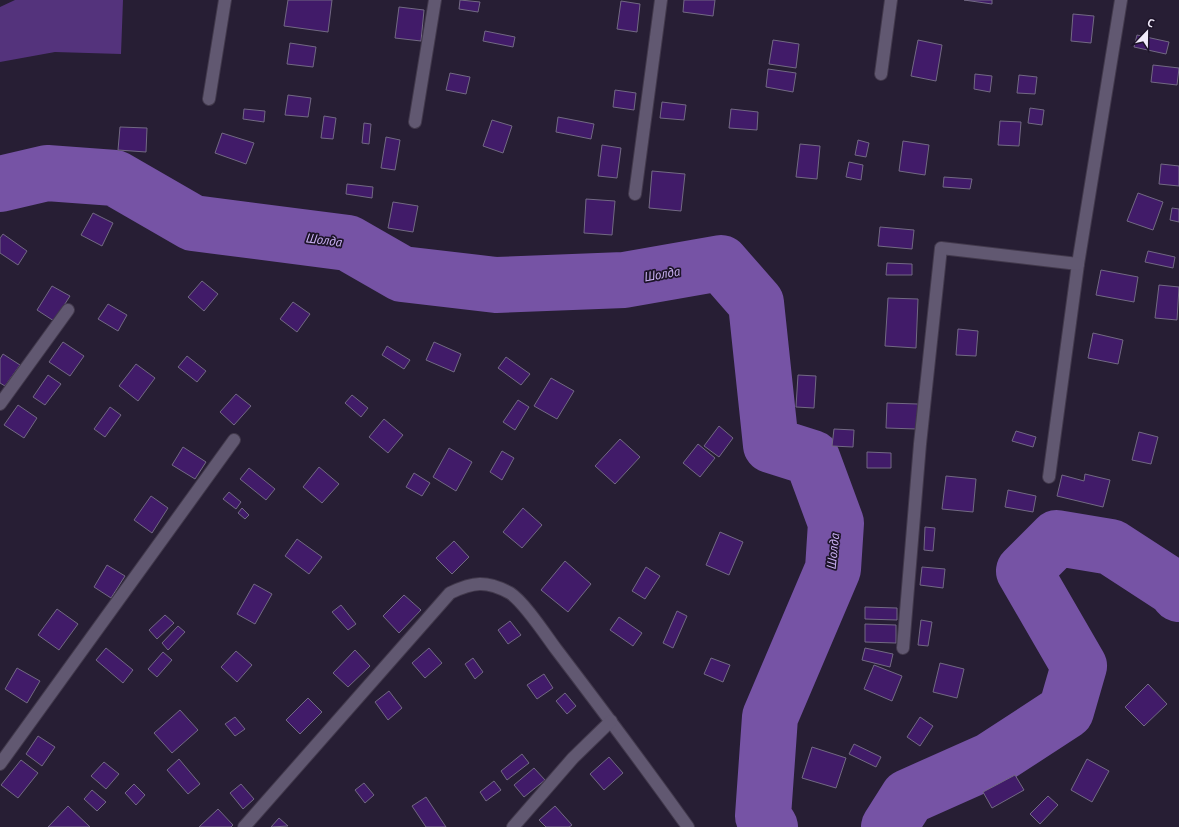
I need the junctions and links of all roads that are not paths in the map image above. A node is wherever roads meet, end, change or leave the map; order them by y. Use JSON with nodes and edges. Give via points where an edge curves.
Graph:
{"nodes":[{"id":1,"x":225,"y":0,"type":"edge"},
{"id":2,"x":435,"y":0,"type":"edge"},
{"id":3,"x":661,"y":0,"type":"edge"},
{"id":4,"x":891,"y":0,"type":"edge"},
{"id":5,"x":1121,"y":0,"type":"edge"},
{"id":6,"x":881,"y":74,"type":"dead end"},
{"id":7,"x":209,"y":99,"type":"dead end"},
{"id":8,"x":415,"y":122,"type":"dead end"},
{"id":9,"x":635,"y":194,"type":"dead end"},
{"id":10,"x":1078,"y":264,"type":"junction"},
{"id":11,"x":68,"y":310,"type":"dead end"},
{"id":12,"x":0,"y":404,"type":"edge"},
{"id":13,"x":234,"y":440,"type":"dead end"},
{"id":14,"x":1049,"y":477,"type":"dead end"},
{"id":15,"x":903,"y":648,"type":"dead end"},
{"id":16,"x":611,"y":721,"type":"junction"},
{"id":17,"x":0,"y":764,"type":"edge"},
{"id":18,"x":244,"y":827,"type":"edge"},
{"id":19,"x":513,"y":827,"type":"edge"},
{"id":20,"x":688,"y":827,"type":"edge"}],
"edges":[{"from":1,"to":7,"type":"street"},
{"from":2,"to":8,"type":"street"},
{"from":3,"to":9,"type":"street"},
{"from":4,"to":6,"type":"street"},
{"from":5,"to":10,"type":"street"},
{"from":10,"to":14,"type":"street"},
{"from":10,"to":15,"type":"street","via":[[941,248],[920,444]]},
{"from":11,"to":12,"type":"street"},
{"from":13,"to":17,"type":"street"},
{"from":16,"to":18,"type":"street","via":[[529,613],[511,594],[489,583],[468,585],[450,593]]},
{"from":16,"to":19,"type":"street","via":[[574,758]]},
{"from":16,"to":20,"type":"street"}]}
